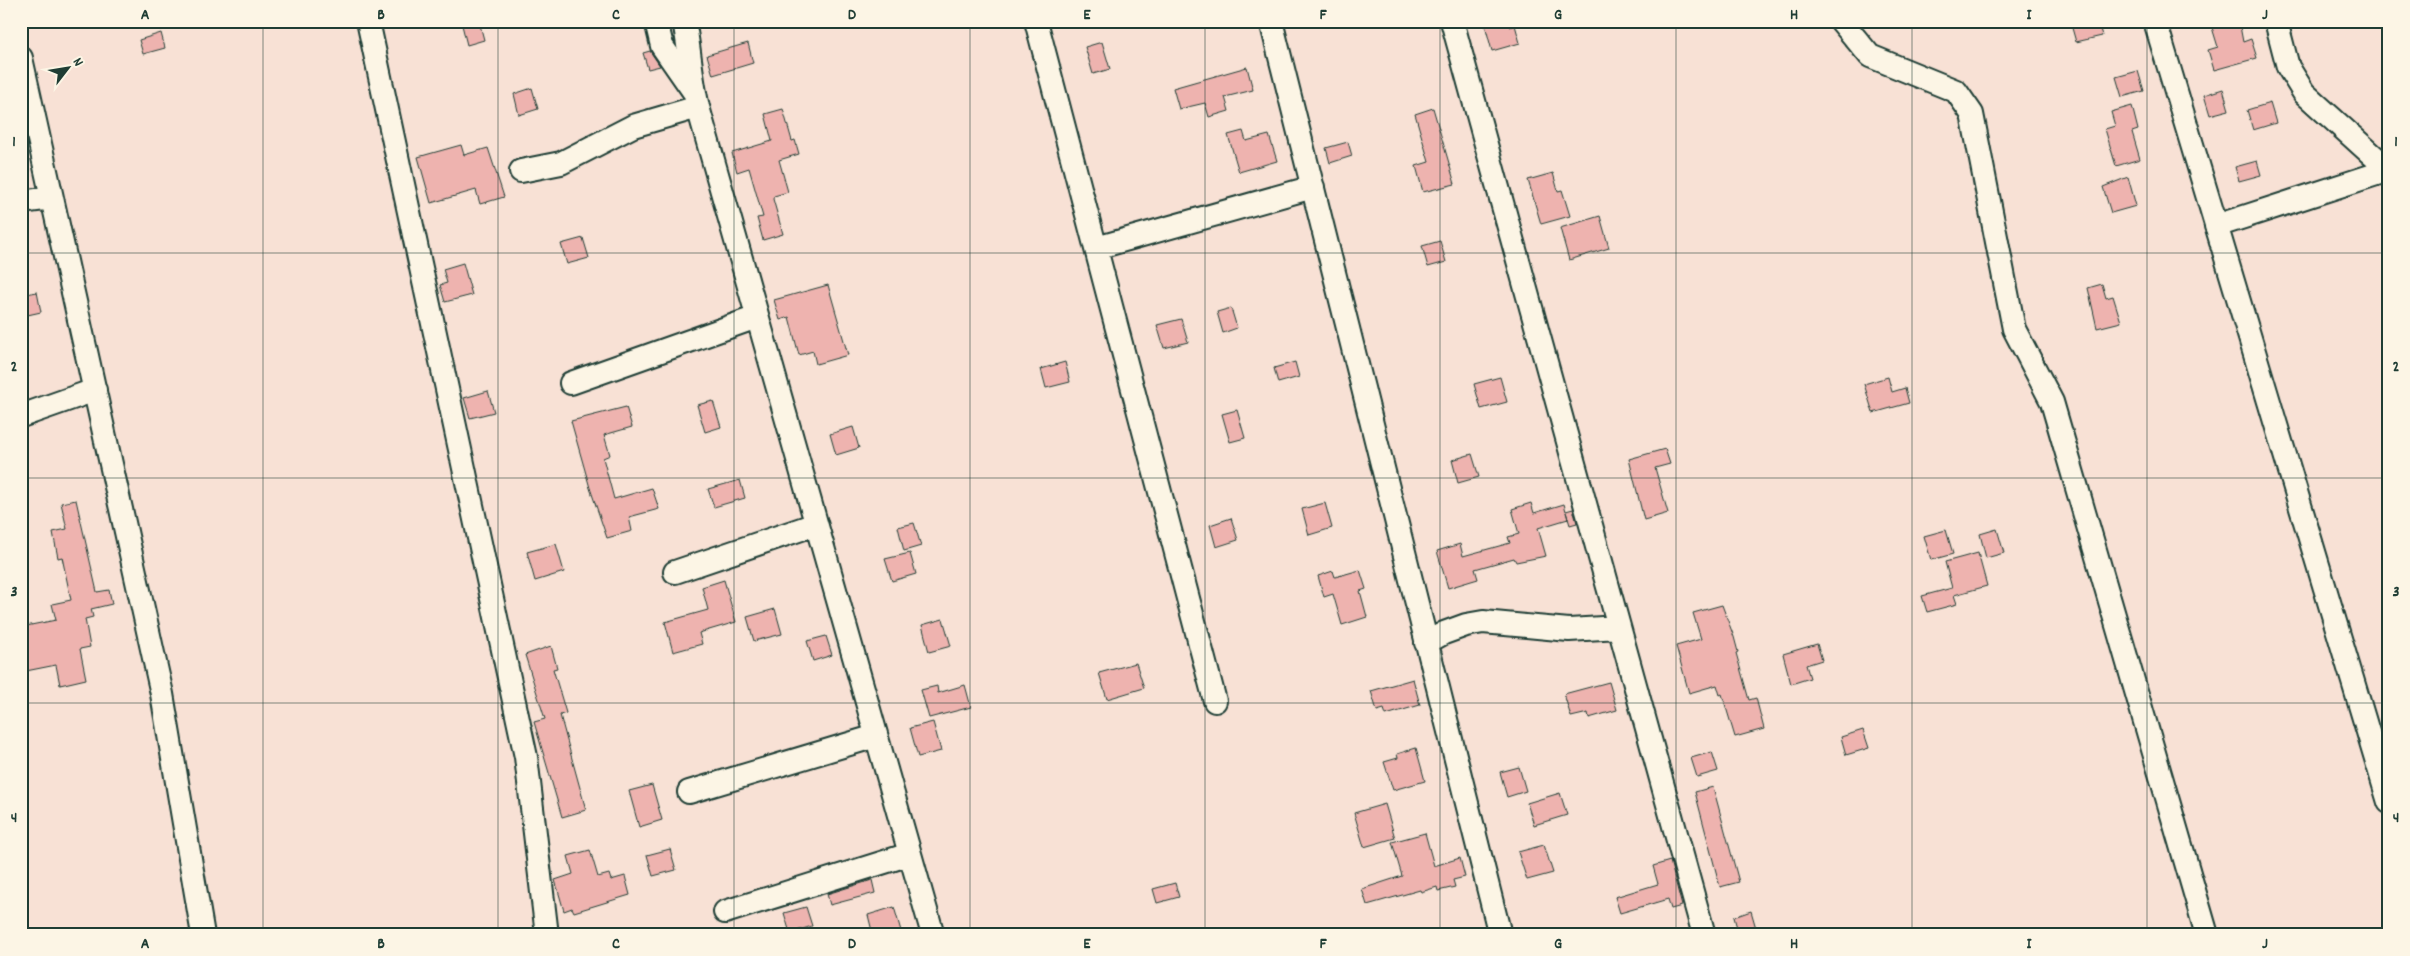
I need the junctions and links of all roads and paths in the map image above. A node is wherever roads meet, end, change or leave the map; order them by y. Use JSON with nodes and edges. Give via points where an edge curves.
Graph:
{"nodes":[{"id":1,"x":368,"y":21,"type":"edge"},
{"id":2,"x":656,"y":21,"type":"edge"},
{"id":3,"x":684,"y":21,"type":"edge"},
{"id":4,"x":1036,"y":21,"type":"edge"},
{"id":5,"x":1271,"y":21,"type":"edge"},
{"id":6,"x":1452,"y":21,"type":"edge"},
{"id":7,"x":1841,"y":21,"type":"edge"},
{"id":8,"x":2155,"y":21,"type":"edge"},
{"id":9,"x":2276,"y":21,"type":"edge"},
{"id":10,"x":21,"y":58,"type":"edge"},
{"id":11,"x":696,"y":100,"type":"junction"},
{"id":12,"x":2389,"y":170,"type":"edge"},
{"id":13,"x":521,"y":171,"type":"dead end"},
{"id":14,"x":1313,"y":187,"type":"junction"},
{"id":15,"x":52,"y":198,"type":"junction"},
{"id":16,"x":21,"y":202,"type":"edge"},
{"id":17,"x":2216,"y":226,"type":"junction"},
{"id":18,"x":1096,"y":248,"type":"junction"},
{"id":19,"x":758,"y":317,"type":"junction"},
{"id":20,"x":571,"y":383,"type":"dead end"},
{"id":21,"x":95,"y":390,"type":"junction"},
{"id":22,"x":21,"y":416,"type":"edge"},
{"id":23,"x":816,"y":524,"type":"junction"},
{"id":24,"x":675,"y":572,"type":"dead end"},
{"id":25,"x":1619,"y":627,"type":"junction"},
{"id":26,"x":1426,"y":643,"type":"junction"},
{"id":27,"x":1215,"y":701,"type":"dead end"},
{"id":28,"x":876,"y":736,"type":"junction"},
{"id":29,"x":690,"y":792,"type":"dead end"},
{"id":30,"x":2389,"y":802,"type":"edge"},
{"id":31,"x":910,"y":854,"type":"junction"},
{"id":32,"x":726,"y":912,"type":"dead end"},
{"id":33,"x":203,"y":935,"type":"edge"},
{"id":34,"x":547,"y":935,"type":"edge"},
{"id":35,"x":933,"y":935,"type":"edge"},
{"id":36,"x":1500,"y":935,"type":"edge"},
{"id":37,"x":1704,"y":935,"type":"edge"},
{"id":38,"x":2207,"y":935,"type":"edge"}],
"edges":[{"from":1,"to":34,"type":"street","via":[[526,757]]},
{"from":2,"to":11,"type":"street","via":[[662,46]]},
{"from":3,"to":11,"type":"street"},
{"from":4,"to":18,"type":"street"},
{"from":5,"to":14,"type":"street"},
{"from":6,"to":25,"type":"street"},
{"from":7,"to":38,"type":"street","via":[[1870,56],[1956,91],[1972,114],[2014,330],[2052,402]]},
{"from":8,"to":17,"type":"street"},
{"from":9,"to":12,"type":"street","via":[[2288,67],[2304,93]]},
{"from":10,"to":15,"type":"street"},
{"from":11,"to":13,"type":"street","via":[[633,126],[561,163]]},
{"from":11,"to":19,"type":"street"},
{"from":12,"to":17,"type":"street"},
{"from":14,"to":18,"type":"street"},
{"from":14,"to":26,"type":"street"},
{"from":15,"to":16,"type":"street"},
{"from":15,"to":21,"type":"street"},
{"from":17,"to":30,"type":"street"},
{"from":18,"to":27,"type":"street"},
{"from":19,"to":20,"type":"street"},
{"from":19,"to":23,"type":"street"},
{"from":21,"to":22,"type":"street"},
{"from":21,"to":33,"type":"street","via":[[162,694]]},
{"from":23,"to":24,"type":"street"},
{"from":23,"to":28,"type":"street"},
{"from":25,"to":26,"type":"street","via":[[1569,630],[1483,622],[1458,627]]},
{"from":25,"to":37,"type":"street"},
{"from":26,"to":36,"type":"street"},
{"from":28,"to":29,"type":"street"},
{"from":28,"to":31,"type":"street"},
{"from":31,"to":32,"type":"street"},
{"from":31,"to":35,"type":"street"}]}
